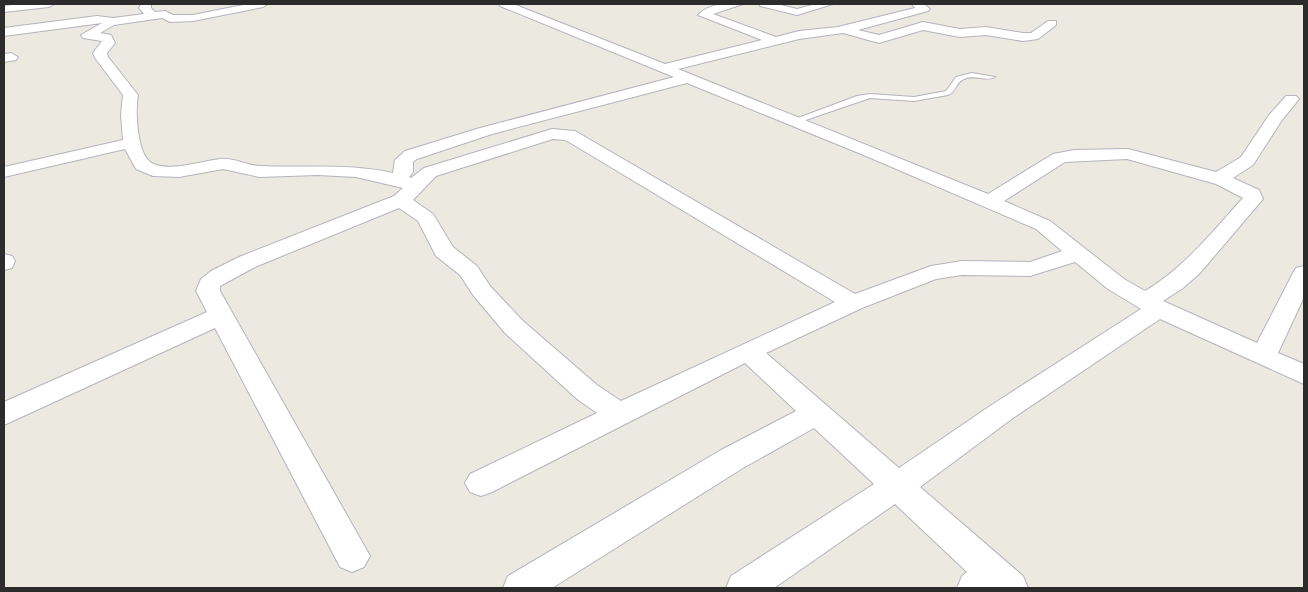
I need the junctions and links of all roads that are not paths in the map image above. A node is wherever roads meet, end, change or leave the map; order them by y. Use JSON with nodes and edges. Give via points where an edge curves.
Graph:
{"nodes":[{"id":1,"x":49,"y":4,"type":"edge"},
{"id":2,"x":147,"y":4,"type":"edge"},
{"id":3,"x":263,"y":4,"type":"edge"},
{"id":4,"x":504,"y":4,"type":"edge"},
{"id":5,"x":738,"y":4,"type":"edge"},
{"id":6,"x":764,"y":4,"type":"edge"},
{"id":7,"x":828,"y":4,"type":"edge"},
{"id":8,"x":917,"y":4,"type":"edge"},
{"id":9,"x":4,"y":10,"type":"edge"},
{"id":10,"x":152,"y":16,"type":"junction"},
{"id":11,"x":110,"y":22,"type":"junction"},
{"id":12,"x":1052,"y":23,"type":"dead end"},
{"id":13,"x":844,"y":29,"type":"junction"},
{"id":14,"x":4,"y":32,"type":"edge"},
{"id":15,"x":776,"y":41,"type":"junction"},
{"id":16,"x":665,"y":68,"type":"junction"},
{"id":17,"x":992,"y":77,"type":"dead end"},
{"id":18,"x":688,"y":78,"type":"junction"},
{"id":19,"x":1291,"y":100,"type":"dead end"},
{"id":20,"x":794,"y":121,"type":"junction"},
{"id":21,"x":131,"y":143,"type":"junction"},
{"id":22,"x":4,"y":172,"type":"edge"},
{"id":23,"x":1223,"y":180,"type":"junction"},
{"id":24,"x":404,"y":188,"type":"junction"},
{"id":25,"x":991,"y":201,"type":"junction"},
{"id":26,"x":1078,"y":253,"type":"junction"},
{"id":27,"x":1304,"y":273,"type":"edge"},
{"id":28,"x":853,"y":304,"type":"junction"},
{"id":29,"x":1152,"y":306,"type":"junction"},
{"id":30,"x":220,"y":316,"type":"junction"},
{"id":31,"x":748,"y":351,"type":"junction"},
{"id":32,"x":1263,"y":357,"type":"junction"},
{"id":33,"x":1304,"y":375,"type":"edge"},
{"id":34,"x":4,"y":414,"type":"edge"},
{"id":35,"x":619,"y":414,"type":"junction"},
{"id":36,"x":816,"y":414,"type":"junction"},
{"id":37,"x":481,"y":483,"type":"dead end"},
{"id":38,"x":897,"y":486,"type":"junction"},
{"id":39,"x":352,"y":556,"type":"dead end"},
{"id":40,"x":993,"y":584,"type":"edge"},
{"id":41,"x":521,"y":588,"type":"edge"},
{"id":42,"x":744,"y":588,"type":"edge"}],
"edges":[{"from":1,"to":9,"type":"street"},
{"from":2,"to":10,"type":"street","via":[[145,8]]},
{"from":3,"to":10,"type":"street","via":[[188,19],[170,19],[166,14]]},
{"from":4,"to":16,"type":"street"},
{"from":5,"to":15,"type":"street","via":[[704,15]]},
{"from":6,"to":7,"type":"street","via":[[797,12]]},
{"from":8,"to":13,"type":"street","via":[[924,9]]},
{"from":10,"to":11,"type":"street"},
{"from":11,"to":14,"type":"street","via":[[103,18]]},
{"from":11,"to":21,"type":"street","via":[[87,34],[107,38],[109,43],[100,53],[102,58],[131,95],[128,115]]},
{"from":12,"to":13,"type":"street","via":[[1034,36],[1023,37],[986,31],[960,33],[923,26],[879,39]]},
{"from":13,"to":15,"type":"street"},
{"from":15,"to":16,"type":"street"},
{"from":16,"to":18,"type":"street"},
{"from":17,"to":20,"type":"lane","via":[[963,76],[948,93],[933,97],[860,98]]},
{"from":18,"to":20,"type":"street"},
{"from":18,"to":24,"type":"street","via":[[495,129],[411,155],[404,160]]},
{"from":19,"to":23,"type":"street","via":[[1275,118],[1247,162],[1226,172],[1221,177]]},
{"from":20,"to":25,"type":"street"},
{"from":21,"to":22,"type":"street"},
{"from":21,"to":24,"type":"street","via":[[135,156],[150,170],[161,173],[232,164],[260,172],[342,170],[374,173]]},
{"from":23,"to":25,"type":"street","via":[[1128,154],[1074,155],[1059,158]]},
{"from":23,"to":29,"type":"street","via":[[1252,194],[1253,199],[1192,268]]},
{"from":24,"to":28,"type":"street","via":[[430,172],[552,134],[569,135]]},
{"from":24,"to":30,"type":"street","via":[[219,276],[209,284],[208,291]]},
{"from":24,"to":35,"type":"street","via":[[444,251],[469,271],[480,290],[514,327],[587,392]]},
{"from":25,"to":26,"type":"street","via":[[1043,226]]},
{"from":26,"to":28,"type":"street","via":[[1030,269],[962,268],[931,273]]},
{"from":26,"to":29,"type":"street","via":[[1116,284]]},
{"from":27,"to":32,"type":"street"},
{"from":28,"to":31,"type":"street"},
{"from":29,"to":32,"type":"street"},
{"from":29,"to":38,"type":"street"},
{"from":30,"to":34,"type":"street"},
{"from":30,"to":39,"type":"street"},
{"from":31,"to":35,"type":"street"},
{"from":31,"to":36,"type":"street"},
{"from":32,"to":33,"type":"street"},
{"from":35,"to":37,"type":"street"},
{"from":36,"to":38,"type":"street"},
{"from":36,"to":41,"type":"street","via":[[732,459]]},
{"from":38,"to":40,"type":"street"},
{"from":38,"to":42,"type":"street"}]}
